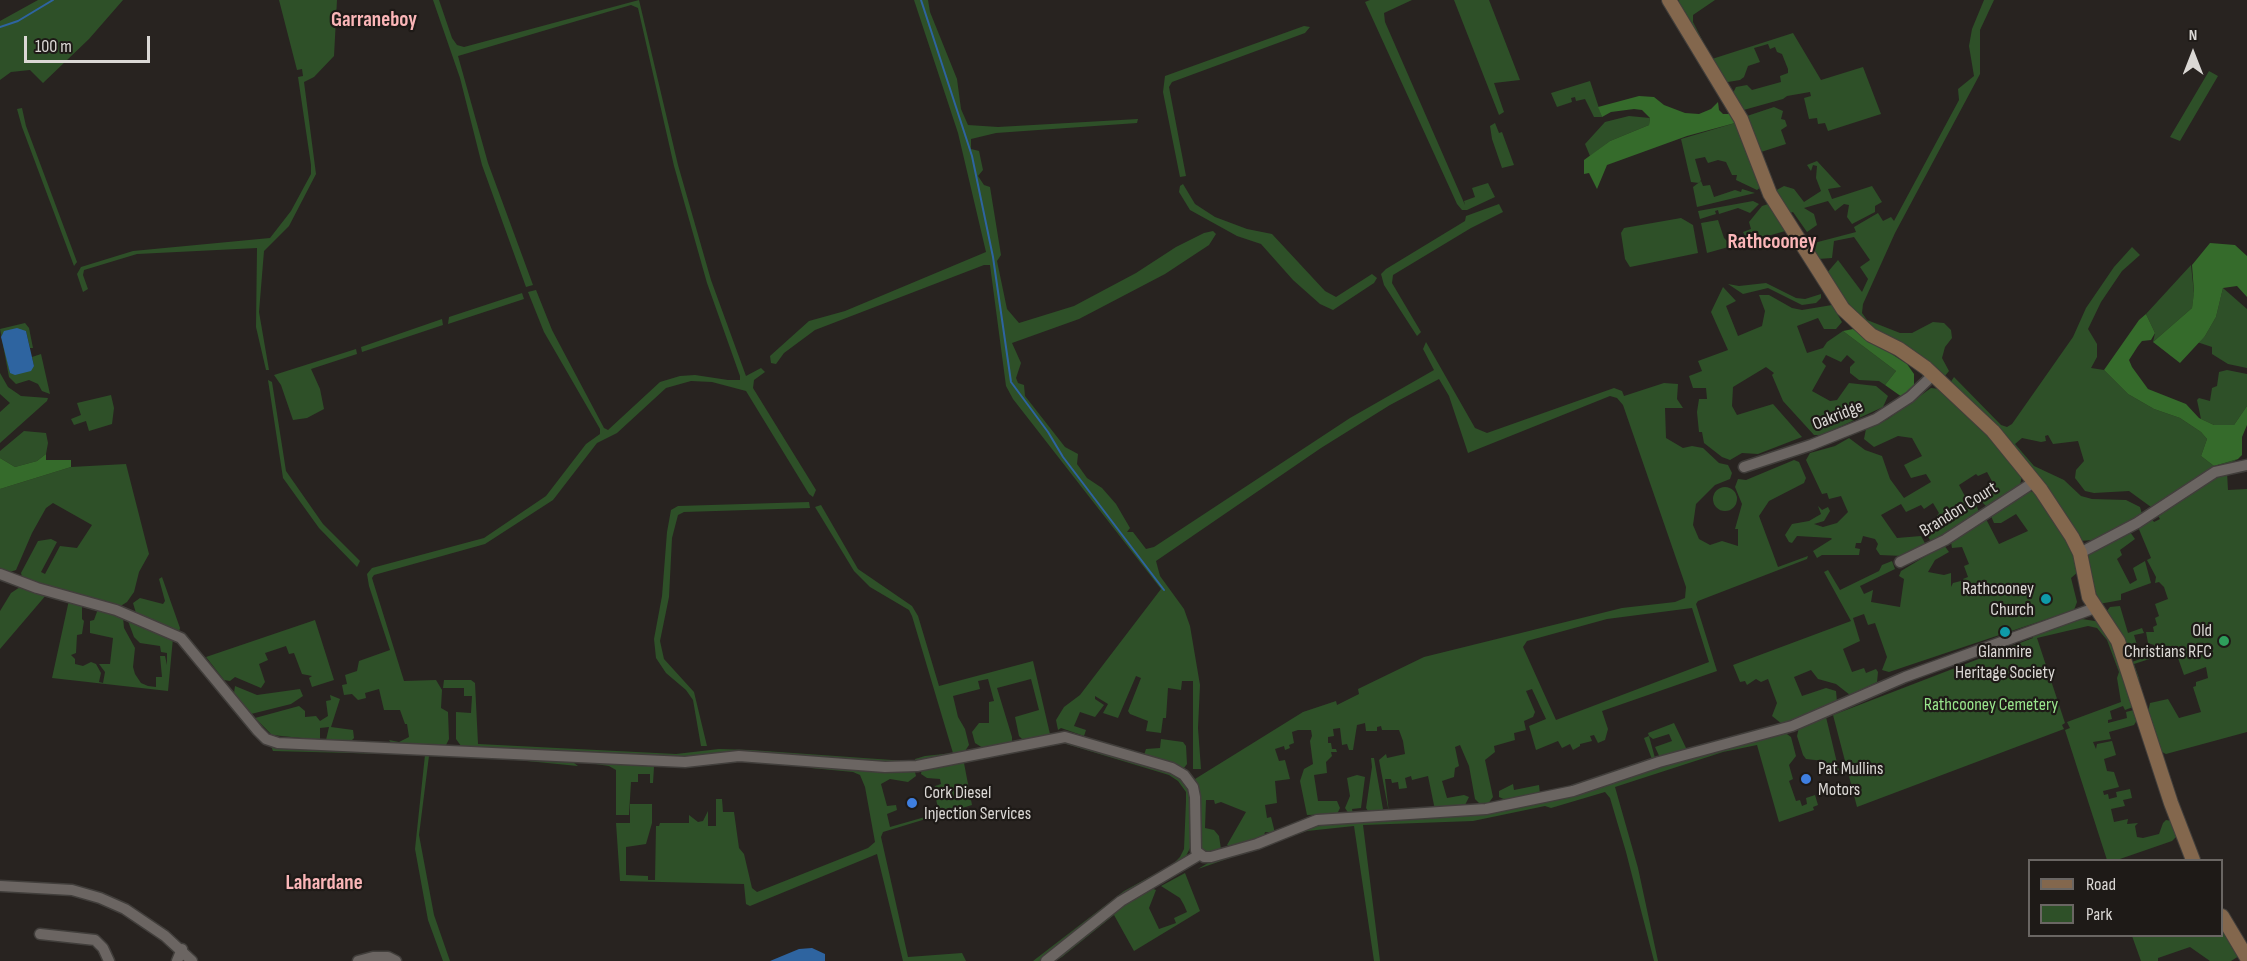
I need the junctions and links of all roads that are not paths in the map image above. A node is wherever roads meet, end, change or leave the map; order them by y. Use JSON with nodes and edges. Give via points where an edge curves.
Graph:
{"nodes":[{"id":1,"x":1669,"y":0,"type":"edge"},
{"id":2,"x":1934,"y":375,"type":"junction"},
{"id":3,"x":2247,"y":465,"type":"edge"},
{"id":4,"x":1743,"y":467,"type":"dead end"},
{"id":5,"x":2034,"y":482,"type":"junction"},
{"id":6,"x":2080,"y":553,"type":"junction"},
{"id":7,"x":1900,"y":562,"type":"dead end"},
{"id":8,"x":0,"y":574,"type":"edge"},
{"id":9,"x":2095,"y":608,"type":"junction"},
{"id":10,"x":1199,"y":855,"type":"junction"},
{"id":11,"x":2192,"y":859,"type":"edge"},
{"id":12,"x":0,"y":886,"type":"edge"},
{"id":13,"x":2223,"y":918,"type":"edge"},
{"id":14,"x":40,"y":934,"type":"dead end"},
{"id":15,"x":182,"y":949,"type":"junction"},
{"id":16,"x":2247,"y":958,"type":"edge"},
{"id":17,"x":109,"y":961,"type":"edge"},
{"id":18,"x":177,"y":961,"type":"edge"},
{"id":19,"x":192,"y":961,"type":"edge"},
{"id":20,"x":358,"y":961,"type":"edge"},
{"id":21,"x":396,"y":961,"type":"edge"},
{"id":22,"x":1046,"y":961,"type":"edge"}],
"edges":[{"from":1,"to":2,"type":"street","via":[[1741,119],[1770,194],[1834,296],[1861,328],[1912,357]]},
{"from":2,"to":4,"type":"street","name":"Oakridge","via":[[1911,397],[1876,419]]},
{"from":2,"to":5,"type":"street","via":[[1997,435]]},
{"from":3,"to":6,"type":"street","via":[[2215,472],[2138,523]]},
{"from":5,"to":6,"type":"street"},
{"from":5,"to":7,"type":"street","name":"Brandon Court","via":[[1945,540]]},
{"from":6,"to":9,"type":"street","via":[[2086,590]]},
{"from":8,"to":10,"type":"street","via":[[116,610],[181,638],[258,731],[278,743],[686,762],[739,756],[885,767],[917,766],[1065,737],[1172,768],[1184,775],[1195,797],[1194,845]]},
{"from":9,"to":10,"type":"street","via":[[1905,677],[1792,726],[1659,762],[1573,791],[1480,810],[1317,820],[1246,847],[1211,857]]},
{"from":9,"to":11,"type":"street","via":[[2118,641]]},
{"from":10,"to":22,"type":"street","via":[[1121,901]]},
{"from":12,"to":15,"type":"street","via":[[72,890],[100,898],[125,909]]},
{"from":13,"to":16,"type":"street"},
{"from":14,"to":17,"type":"street","via":[[95,940]]},
{"from":15,"to":18,"type":"street"},
{"from":15,"to":19,"type":"street"},
{"from":20,"to":21,"type":"street","via":[[373,957]]}]}
